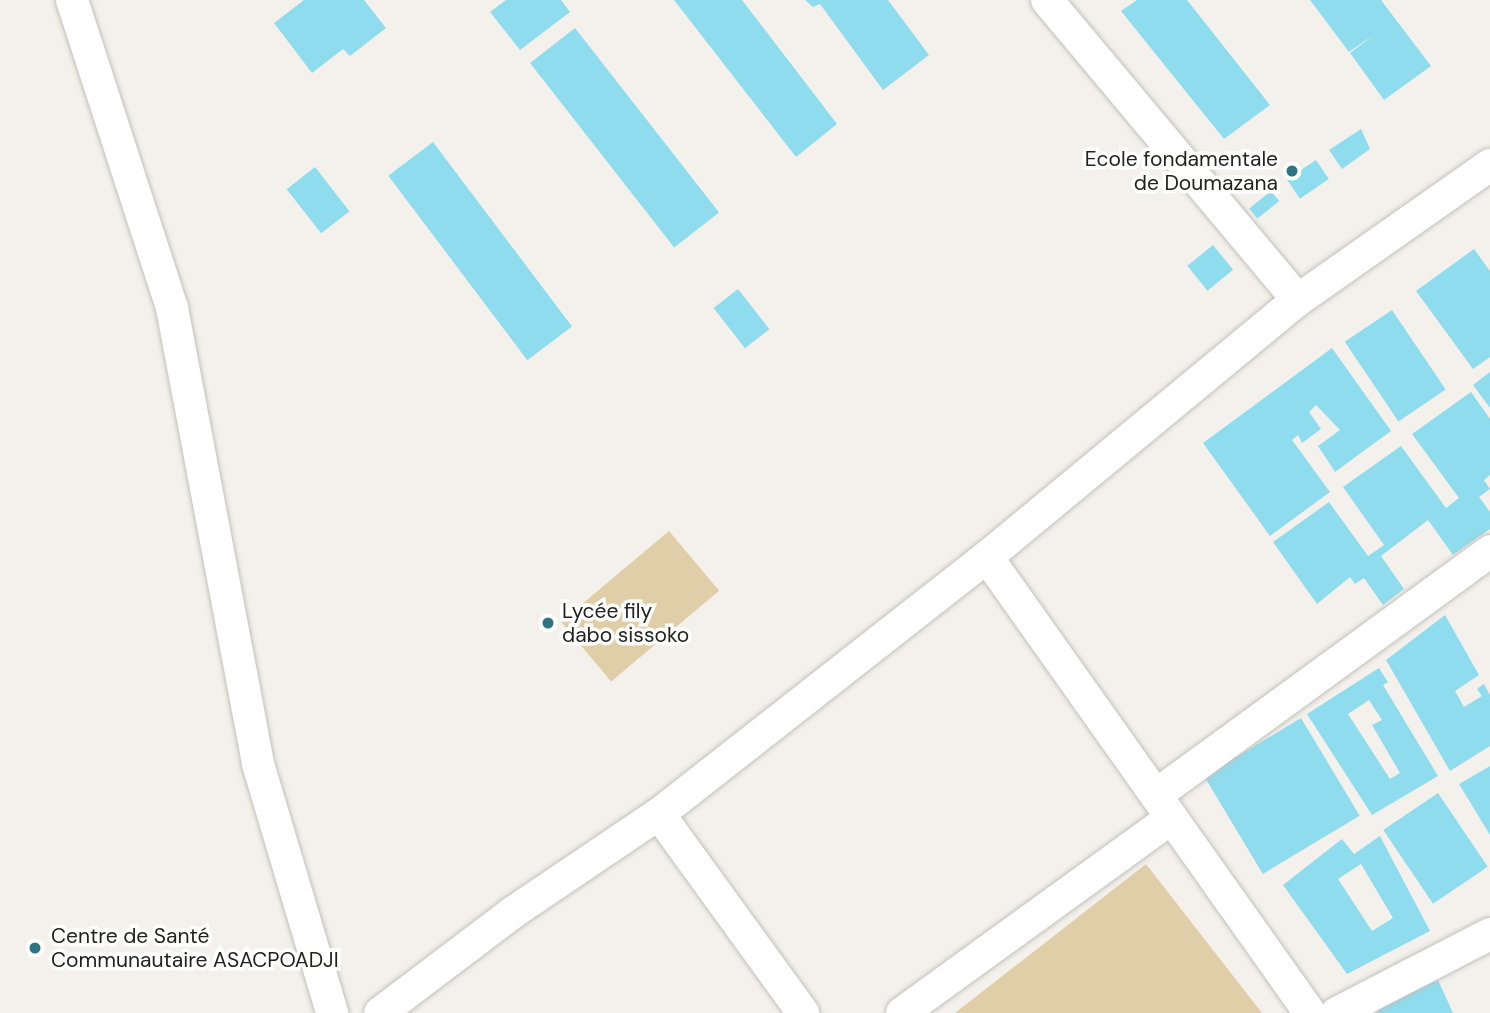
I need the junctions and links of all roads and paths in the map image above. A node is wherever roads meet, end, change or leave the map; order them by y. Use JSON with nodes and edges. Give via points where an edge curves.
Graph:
{"nodes":[{"id":1,"x":72,"y":0,"type":"edge"},
{"id":2,"x":1048,"y":0,"type":"edge"},
{"id":3,"x":1490,"y":165,"type":"edge"},
{"id":4,"x":1298,"y":300,"type":"junction"},
{"id":5,"x":1490,"y":551,"type":"edge"},
{"id":6,"x":987,"y":557,"type":"junction"},
{"id":7,"x":1163,"y":806,"type":"junction"},
{"id":8,"x":659,"y":814,"type":"junction"},
{"id":9,"x":1490,"y":934,"type":"edge"},
{"id":10,"x":332,"y":1013,"type":"edge"},
{"id":11,"x":380,"y":1013,"type":"edge"},
{"id":12,"x":803,"y":1013,"type":"edge"},
{"id":13,"x":902,"y":1013,"type":"edge"},
{"id":14,"x":1310,"y":1013,"type":"edge"},
{"id":15,"x":1337,"y":1013,"type":"edge"}],
"edges":[{"from":1,"to":10,"type":"street","via":[[172,308],[258,764]]},
{"from":2,"to":4,"type":"street"},
{"from":3,"to":4,"type":"street"},
{"from":4,"to":6,"type":"street"},
{"from":5,"to":7,"type":"street"},
{"from":6,"to":7,"type":"street"},
{"from":6,"to":8,"type":"street"},
{"from":7,"to":13,"type":"street"},
{"from":7,"to":14,"type":"street"},
{"from":8,"to":11,"type":"street","via":[[512,913]]},
{"from":8,"to":12,"type":"street"},
{"from":9,"to":15,"type":"street"}]}
